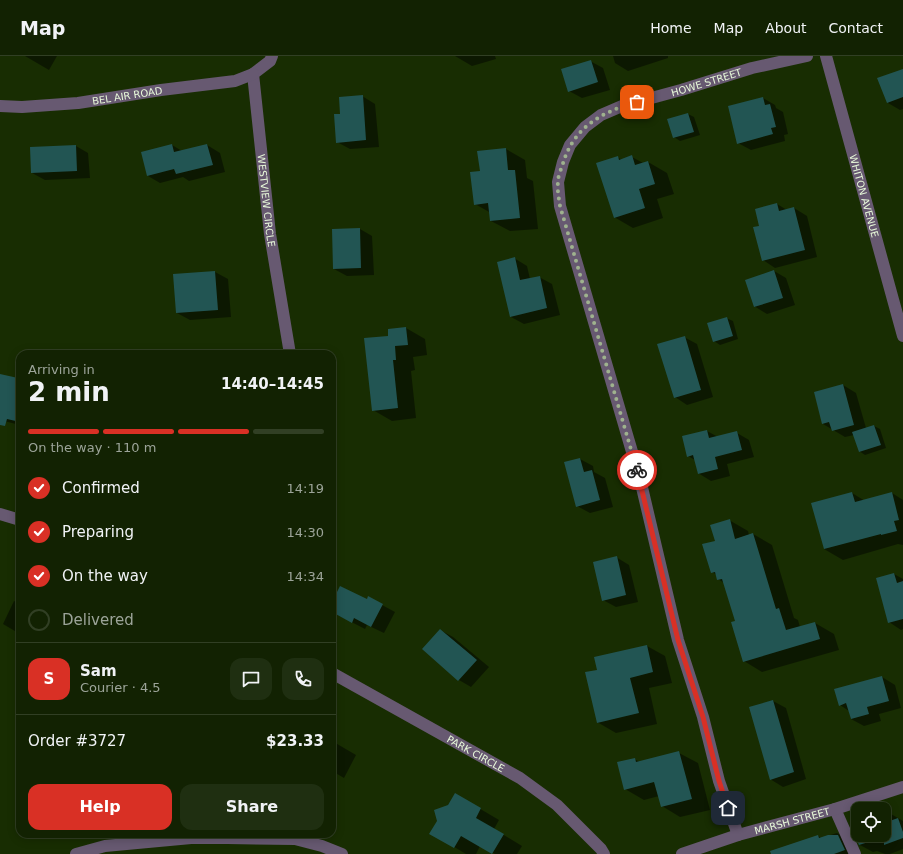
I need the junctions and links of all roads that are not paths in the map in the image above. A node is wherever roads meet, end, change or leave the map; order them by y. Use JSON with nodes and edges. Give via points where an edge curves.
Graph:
{"nodes":[{"id":1,"x":272,"y":56,"type":"edge"},
{"id":2,"x":807,"y":56,"type":"edge"},
{"id":3,"x":826,"y":56,"type":"edge"},
{"id":4,"x":253,"y":74,"type":"junction"},
{"id":5,"x":0,"y":106,"type":"edge"},
{"id":6,"x":903,"y":336,"type":"edge"},
{"id":7,"x":289,"y":350,"type":"edge"},
{"id":8,"x":0,"y":514,"type":"edge"},
{"id":9,"x":16,"y":519,"type":"edge"},
{"id":10,"x":336,"y":676,"type":"edge"},
{"id":11,"x":903,"y":787,"type":"edge"},
{"id":12,"x":835,"y":809,"type":"junction"},
{"id":13,"x":738,"y":835,"type":"junction"},
{"id":14,"x":76,"y":854,"type":"edge"},
{"id":15,"x":342,"y":854,"type":"edge"},
{"id":16,"x":604,"y":854,"type":"edge"},
{"id":17,"x":682,"y":854,"type":"edge"},
{"id":18,"x":855,"y":854,"type":"edge"}],
"edges":[{"from":1,"to":4,"type":"street","via":[[270,61]]},
{"from":2,"to":13,"type":"street","name":"HOWE STREET","via":[[752,68],[622,106],[601,115],[585,127],[570,145],[558,182],[560,206],[640,479],[678,640],[703,717],[719,781]]},
{"from":3,"to":6,"type":"street","name":"WHITON AVENUE"},
{"from":4,"to":5,"type":"street","name":"BEL AIR ROAD","via":[[235,81],[78,103]]},
{"from":4,"to":7,"type":"street","name":"WESTVIEW CIRCLE","via":[[270,234]]},
{"from":8,"to":9,"type":"street"},
{"from":10,"to":16,"type":"street","name":"PARK CIRCLE","via":[[520,778],[557,805]]},
{"from":11,"to":12,"type":"street","name":"MARSH STREET"},
{"from":12,"to":13,"type":"street","name":"MARSH STREET"},
{"from":12,"to":18,"type":"street"},
{"from":13,"to":17,"type":"street","name":"MARSH STREET"},
{"from":14,"to":15,"type":"street","via":[[105,846],[191,838],[295,839]]}]}
